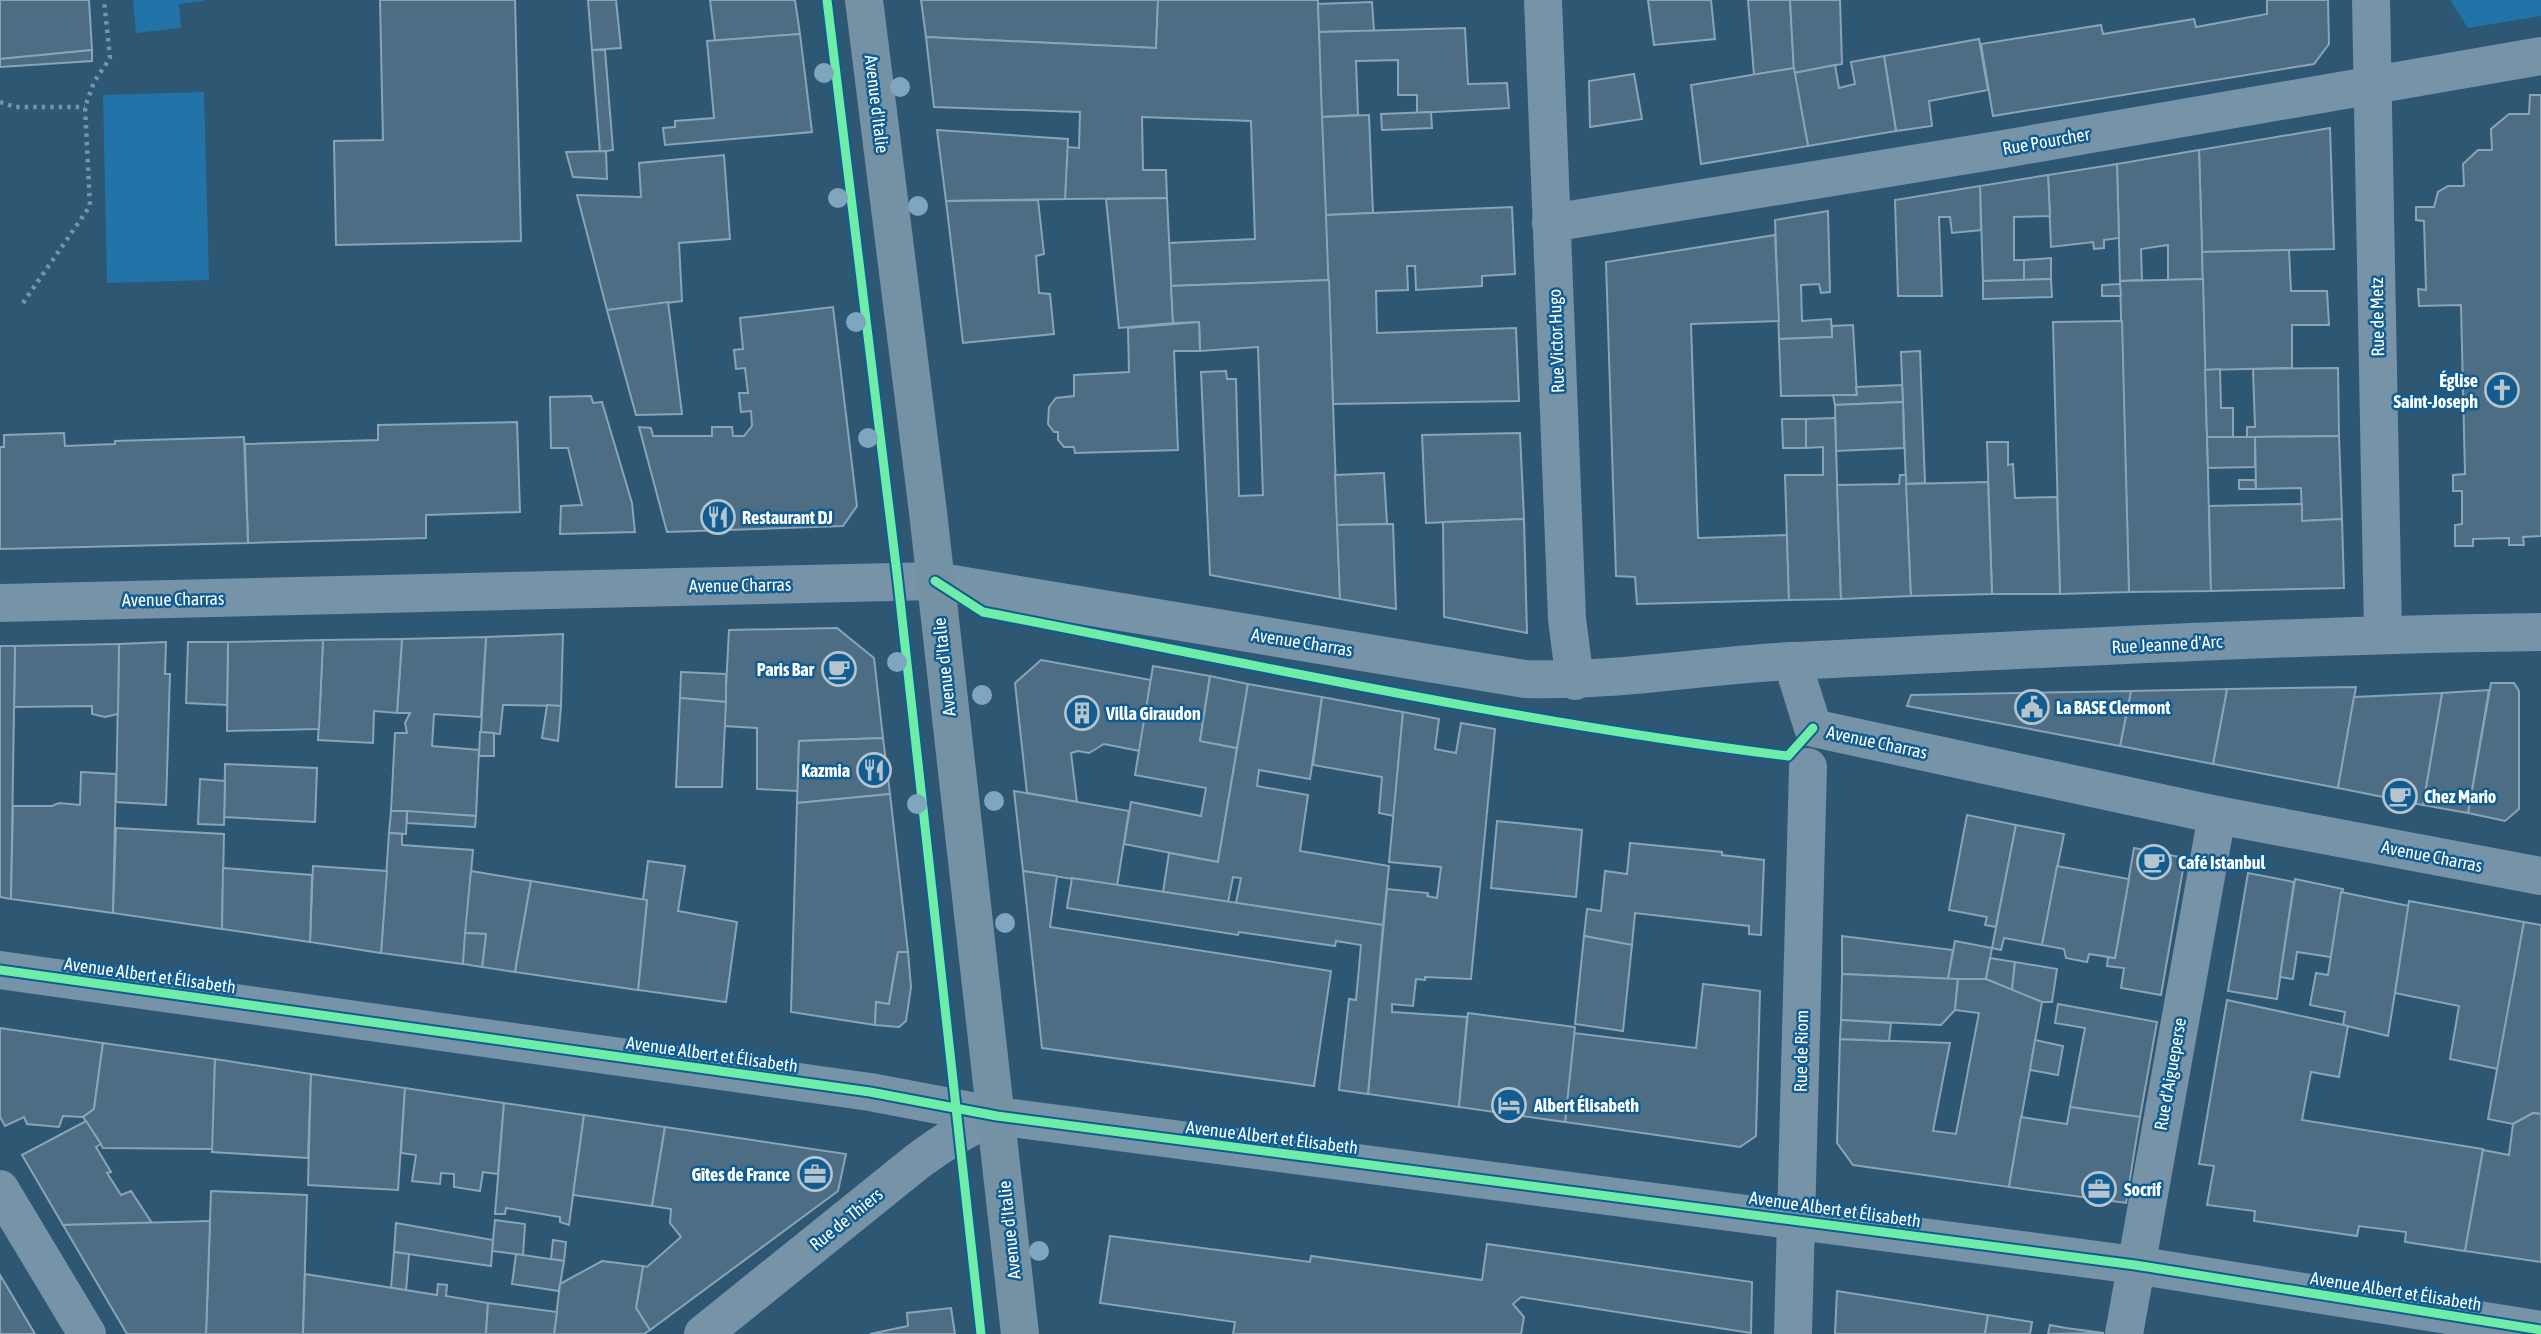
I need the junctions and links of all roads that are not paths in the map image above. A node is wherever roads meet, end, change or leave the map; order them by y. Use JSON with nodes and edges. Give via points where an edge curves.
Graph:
{"nodes":[{"id":1,"x":864,"y":0,"type":"edge"},
{"id":2,"x":1543,"y":0,"type":"edge"},
{"id":3,"x":2371,"y":0,"type":"edge"},
{"id":4,"x":2541,"y":56,"type":"edge"},
{"id":5,"x":2373,"y":84,"type":"junction"},
{"id":6,"x":1550,"y":223,"type":"junction"},
{"id":7,"x":935,"y":581,"type":"junction"},
{"id":8,"x":0,"y":603,"type":"edge"},
{"id":9,"x":2541,"y":632,"type":"edge"},
{"id":10,"x":2383,"y":634,"type":"junction"},
{"id":11,"x":1792,"y":661,"type":"junction"},
{"id":12,"x":1575,"y":681,"type":"junction"},
{"id":13,"x":1808,"y":767,"type":"dead end"},
{"id":14,"x":2217,"y":815,"type":"junction"},
{"id":15,"x":2541,"y":876,"type":"edge"},
{"id":16,"x":0,"y":970,"type":"edge"},
{"id":17,"x":997,"y":1116,"type":"junction"},
{"id":18,"x":0,"y":1189,"type":"edge"},
{"id":19,"x":1796,"y":1219,"type":"junction"},
{"id":20,"x":2135,"y":1265,"type":"junction"},
{"id":21,"x":2541,"y":1330,"type":"edge"},
{"id":22,"x":87,"y":1334,"type":"edge"},
{"id":23,"x":703,"y":1334,"type":"edge"},
{"id":24,"x":1020,"y":1334,"type":"edge"},
{"id":25,"x":1793,"y":1334,"type":"edge"},
{"id":26,"x":2124,"y":1334,"type":"edge"}],
"edges":[{"from":1,"to":7,"type":"main road","name":"Avenue d'Italie"},
{"from":2,"to":6,"type":"street","name":"Rue Victor Hugo"},
{"from":3,"to":5,"type":"street","name":"Rue de Metz"},
{"from":4,"to":5,"type":"street","name":"Rue Pourcher"},
{"from":5,"to":6,"type":"street","name":"Rue Pourcher"},
{"from":5,"to":10,"type":"street","name":"Rue de Metz"},
{"from":6,"to":12,"type":"street","name":"Rue Victor Hugo","via":[[1567,619]]},
{"from":7,"to":8,"type":"street","name":"Avenue Charras"},
{"from":7,"to":12,"type":"street","name":"Avenue Charras","via":[[1525,679]]},
{"from":7,"to":17,"type":"main road","name":"Avenue d'Italie"},
{"from":9,"to":10,"type":"street","name":"Rue Jeanne d'Arc"},
{"from":10,"to":11,"type":"street","name":"Rue Jeanne d'Arc"},
{"from":11,"to":12,"type":"street","name":"Avenue Charras"},
{"from":11,"to":14,"type":"street","name":"Avenue Charras","via":[[1813,728]]},
{"from":13,"to":19,"type":"street","name":"Rue de Riom"},
{"from":14,"to":15,"type":"street","name":"Avenue Charras"},
{"from":14,"to":20,"type":"street","name":"Rue d'Aigueperse"},
{"from":16,"to":17,"type":"street","name":"Avenue Albert et Élisabeth","via":[[870,1092]]},
{"from":17,"to":19,"type":"street","name":"Avenue Albert et Élisabeth"},
{"from":17,"to":23,"type":"street","name":"Rue de Thiers","via":[[951,1137],[918,1160]]},
{"from":17,"to":24,"type":"main road","name":"Avenue d'Italie"},
{"from":18,"to":22,"type":"street"},
{"from":19,"to":20,"type":"street","name":"Avenue Albert et Élisabeth"},
{"from":19,"to":25,"type":"street","name":"Rue de Riom"},
{"from":20,"to":21,"type":"street","name":"Avenue Albert et Élisabeth"},
{"from":20,"to":26,"type":"street","name":"Rue d'Aigueperse"}]}
